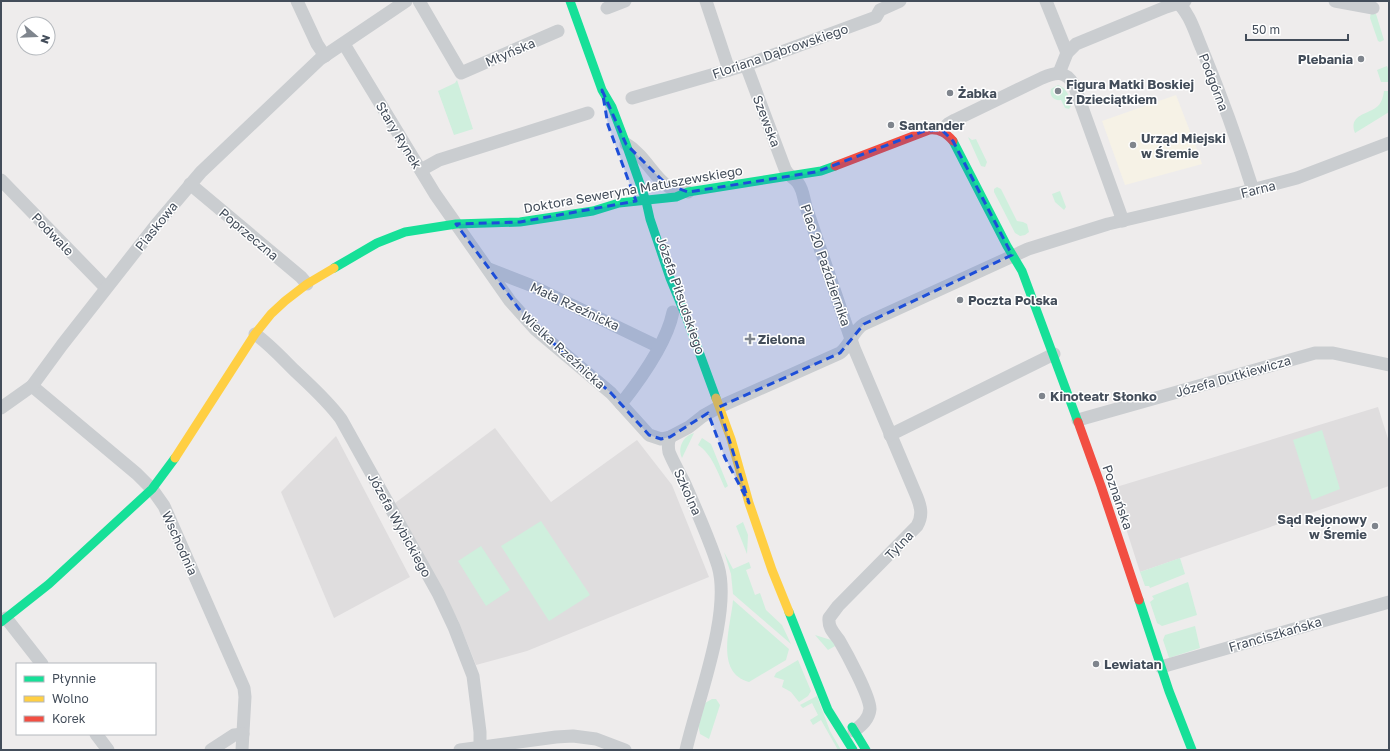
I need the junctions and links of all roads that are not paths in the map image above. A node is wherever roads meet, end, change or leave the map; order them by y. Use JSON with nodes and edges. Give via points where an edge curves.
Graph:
{"nodes":[{"id":1,"x":297,"y":1,"type":"edge"},
{"id":2,"x":406,"y":1,"type":"edge"},
{"id":3,"x":419,"y":1,"type":"edge"},
{"id":4,"x":570,"y":1,"type":"edge"},
{"id":5,"x":625,"y":1,"type":"edge"},
{"id":6,"x":706,"y":1,"type":"edge"},
{"id":7,"x":900,"y":1,"type":"edge"},
{"id":8,"x":1046,"y":1,"type":"edge"},
{"id":9,"x":1335,"y":1,"type":"edge"},
{"id":10,"x":1180,"y":2,"type":"edge"},
{"id":11,"x":607,"y":8,"type":"dead end"},
{"id":12,"x":1373,"y":8,"type":"dead end"},
{"id":13,"x":558,"y":32,"type":"dead end"},
{"id":14,"x":344,"y":44,"type":"junction"},
{"id":15,"x":1067,"y":53,"type":"junction"},
{"id":16,"x":325,"y":56,"type":"junction"},
{"id":17,"x":746,"y":65,"type":"junction"},
{"id":18,"x":729,"y":70,"type":"junction"},
{"id":19,"x":1059,"y":73,"type":"junction"},
{"id":20,"x":602,"y":90,"type":"junction"},
{"id":21,"x":632,"y":98,"type":"dead end"},
{"id":22,"x":588,"y":113,"type":"dead end"},
{"id":23,"x":606,"y":118,"type":"dead end"},
{"id":24,"x":942,"y":130,"type":"junction"},
{"id":25,"x":1389,"y":143,"type":"edge"},
{"id":26,"x":626,"y":144,"type":"junction"},
{"id":27,"x":421,"y":170,"type":"junction"},
{"id":28,"x":789,"y":176,"type":"junction"},
{"id":29,"x":1,"y":180,"type":"edge"},
{"id":30,"x":190,"y":184,"type":"junction"},
{"id":31,"x":1253,"y":190,"type":"junction"},
{"id":32,"x":632,"y":192,"type":"dead end"},
{"id":33,"x":688,"y":192,"type":"junction"},
{"id":34,"x":646,"y":201,"type":"junction"},
{"id":35,"x":636,"y":205,"type":"junction"},
{"id":36,"x":1123,"y":220,"type":"junction"},
{"id":37,"x":642,"y":222,"type":"dead end"},
{"id":38,"x":456,"y":224,"type":"junction"},
{"id":39,"x":1012,"y":255,"type":"junction"},
{"id":40,"x":489,"y":269,"type":"junction"},
{"id":41,"x":307,"y":284,"type":"junction"},
{"id":42,"x":106,"y":288,"type":"junction"},
{"id":43,"x":670,"y":305,"type":"junction"},
{"id":44,"x":678,"y":326,"type":"dead end"},
{"id":45,"x":255,"y":334,"type":"junction"},
{"id":46,"x":851,"y":338,"type":"junction"},
{"id":47,"x":659,"y":347,"type":"junction"},
{"id":48,"x":1054,"y":354,"type":"junction"},
{"id":49,"x":1389,"y":365,"type":"edge"},
{"id":50,"x":32,"y":386,"type":"junction"},
{"id":51,"x":621,"y":404,"type":"junction"},
{"id":52,"x":1,"y":408,"type":"edge"},
{"id":53,"x":711,"y":412,"type":"junction"},
{"id":54,"x":1078,"y":420,"type":"junction"},
{"id":55,"x":890,"y":435,"type":"junction"},
{"id":56,"x":670,"y":437,"type":"junction"},
{"id":57,"x":728,"y":464,"type":"dead end"},
{"id":58,"x":152,"y":489,"type":"junction"},
{"id":59,"x":749,"y":503,"type":"junction"},
{"id":60,"x":1389,"y":602,"type":"edge"},
{"id":61,"x":3,"y":620,"type":"edge"},
{"id":62,"x":803,"y":644,"type":"junction"},
{"id":63,"x":41,"y":663,"type":"edge"},
{"id":64,"x":1161,"y":667,"type":"junction"},
{"id":65,"x":830,"y":690,"type":"dead end"},
{"id":66,"x":846,"y":717,"type":"dead end"},
{"id":67,"x":854,"y":731,"type":"junction"},
{"id":68,"x":243,"y":734,"type":"junction"},
{"id":69,"x":97,"y":735,"type":"edge"},
{"id":70,"x":481,"y":749,"type":"edge"},
{"id":71,"x":108,"y":750,"type":"edge"},
{"id":72,"x":211,"y":750,"type":"edge"},
{"id":73,"x":242,"y":750,"type":"edge"},
{"id":74,"x":460,"y":750,"type":"edge"},
{"id":75,"x":625,"y":750,"type":"edge"},
{"id":76,"x":686,"y":750,"type":"edge"},
{"id":77,"x":853,"y":750,"type":"edge"},
{"id":78,"x":866,"y":750,"type":"edge"},
{"id":79,"x":1192,"y":750,"type":"edge"}],
"edges":[{"from":1,"to":16,"type":"street"},
{"from":2,"to":14,"type":"street"},
{"from":3,"to":13,"type":"street","name":"Młyńska","via":[[461,73]]},
{"from":4,"to":20,"type":"street","name":"Józefa Piłsudskiego"},
{"from":5,"to":11,"type":"street"},
{"from":6,"to":18,"type":"street"},
{"from":7,"to":17,"type":"street","name":"Floriana Dąbrowskiego","via":[[880,10],[876,17]]},
{"from":8,"to":15,"type":"street"},
{"from":9,"to":12,"type":"street"},
{"from":10,"to":15,"type":"street","via":[[1076,44]]},
{"from":10,"to":31,"type":"street","name":"Podgórna","via":[[1210,69]]},
{"from":14,"to":16,"type":"street"},
{"from":14,"to":27,"type":"street","name":"Stary Rynek"},
{"from":15,"to":19,"type":"street"},
{"from":16,"to":30,"type":"street","name":"Piaskowa"},
{"from":17,"to":18,"type":"street","name":"Floriana Dąbrowskiego"},
{"from":17,"to":28,"type":"street","name":"Szewska"},
{"from":18,"to":21,"type":"street","name":"Floriana Dąbrowskiego"},
{"from":19,"to":24,"type":"street","via":[[962,116]]},
{"from":19,"to":36,"type":"street","via":[[1068,77],[1074,85]]},
{"from":20,"to":23,"type":"street","name":"Józefa Piłsudskiego"},
{"from":20,"to":26,"type":"street","name":"Józefa Piłsudskiego","via":[[612,107]]},
{"from":22,"to":27,"type":"street","via":[[439,160]]},
{"from":24,"to":28,"type":"street","via":[[928,129],[821,171]]},
{"from":24,"to":39,"type":"street","via":[[953,141]]},
{"from":25,"to":31,"type":"street","name":"Farna","via":[[1306,176]]},
{"from":26,"to":33,"type":"street","via":[[639,153],[666,184]]},
{"from":26,"to":34,"type":"street","name":"Józefa Piłsudskiego"},
{"from":27,"to":38,"type":"street","name":"Stary Rynek"},
{"from":28,"to":33,"type":"street","name":"Doktora Seweryna Matuszewskiego"},
{"from":28,"to":46,"type":"street","name":"Plac 20 Października","via":[[800,186]]},
{"from":29,"to":42,"type":"street","name":"Podwale"},
{"from":30,"to":41,"type":"street","name":"Poprzeczna"},
{"from":30,"to":42,"type":"street","name":"Piaskowa"},
{"from":31,"to":36,"type":"street","name":"Farna"},
{"from":32,"to":35,"type":"street"},
{"from":33,"to":34,"type":"street","name":"Doktora Seweryna Matuszewskiego","via":[[676,197]]},
{"from":34,"to":35,"type":"street","name":"Doktora Seweryna Matuszewskiego"},
{"from":34,"to":53,"type":"street","name":"Józefa Piłsudskiego","via":[[670,278],[688,319]]},
{"from":35,"to":38,"type":"street","name":"Doktora Seweryna Matuszewskiego","via":[[619,203],[593,211],[520,222]]},
{"from":36,"to":39,"type":"street","name":"Plac 20 Października"},
{"from":37,"to":43,"type":"street","name":"Józefa Piłsudskiego"},
{"from":38,"to":40,"type":"street","name":"Wielka Rzeźnicka"},
{"from":38,"to":41,"type":"street","name":"Doktora Seweryna Matuszewskiego","via":[[413,230],[388,238]]},
{"from":39,"to":46,"type":"street","name":"Plac 20 Października","via":[[864,324]]},
{"from":39,"to":48,"type":"street","name":"Poznańska","via":[[1022,271]]},
{"from":40,"to":47,"type":"street","name":"Mała Rzeźnicka","via":[[530,285]]},
{"from":40,"to":51,"type":"street","name":"Wielka Rzeźnicka","via":[[505,294],[528,321]]},
{"from":41,"to":45,"type":"street","name":"Doktora Seweryna Matuszewskiego","via":[[282,304]]},
{"from":42,"to":50,"type":"street","name":"Piaskowa"},
{"from":43,"to":44,"type":"street","name":"Józefa Piłsudskiego"},
{"from":43,"to":47,"type":"street","via":[[668,329]]},
{"from":45,"to":58,"type":"street","name":"Doktora Seweryna Matuszewskiego"},
{"from":45,"to":70,"type":"street","name":"Józefa Wybickiego","via":[[330,405],[341,419],[435,587],[473,676]]},
{"from":46,"to":53,"type":"street","via":[[840,353]]},
{"from":46,"to":55,"type":"street","name":"Tylna"},
{"from":47,"to":51,"type":"street"},
{"from":48,"to":54,"type":"street","name":"Poznańska"},
{"from":48,"to":55,"type":"street"},
{"from":49,"to":54,"type":"street","name":"Józefa Dutkiewicza","via":[[1334,353],[1315,353]]},
{"from":50,"to":52,"type":"street","name":"Piaskowa"},
{"from":50,"to":58,"type":"street","name":"Wschodnia","via":[[138,474]]},
{"from":51,"to":56,"type":"street","name":"Wielka Rzeźnicka","via":[[649,435],[661,439]]},
{"from":53,"to":56,"type":"street"},
{"from":53,"to":59,"type":"street","name":"Józefa Piłsudskiego","via":[[731,439]]},
{"from":54,"to":64,"type":"street","name":"Poznańska"},
{"from":55,"to":67,"type":"street","name":"Tylna","via":[[917,497],[921,517],[914,530],[829,618],[830,628],[843,648],[869,704],[869,713]]},
{"from":56,"to":76,"type":"street","name":"Szkolna","via":[[670,453],[713,551],[721,583],[716,635]]},
{"from":57,"to":59,"type":"street","name":"Józefa Piłsudskiego"},
{"from":58,"to":61,"type":"street","name":"Doktora Seweryna Matuszewskiego","via":[[49,584]]},
{"from":58,"to":68,"type":"street","name":"Wschodnia","via":[[174,526],[242,683],[245,697]]},
{"from":59,"to":62,"type":"street","name":"Józefa Piłsudskiego","via":[[772,570]]},
{"from":60,"to":64,"type":"street","name":"Franciszkańska"},
{"from":61,"to":63,"type":"street"},
{"from":62,"to":65,"type":"street","name":"Józefa Piłsudskiego"},
{"from":62,"to":77,"type":"street","name":"Józefa Piłsudskiego","via":[[828,710]]},
{"from":64,"to":79,"type":"street","name":"Poznańska"},
{"from":66,"to":67,"type":"street"},
{"from":67,"to":78,"type":"street"},
{"from":68,"to":72,"type":"street","via":[[234,735]]},
{"from":68,"to":73,"type":"street","name":"Wschodnia"},
{"from":69,"to":71,"type":"street"},
{"from":70,"to":74,"type":"street"},
{"from":70,"to":75,"type":"street","via":[[573,736],[596,739]]}]}
